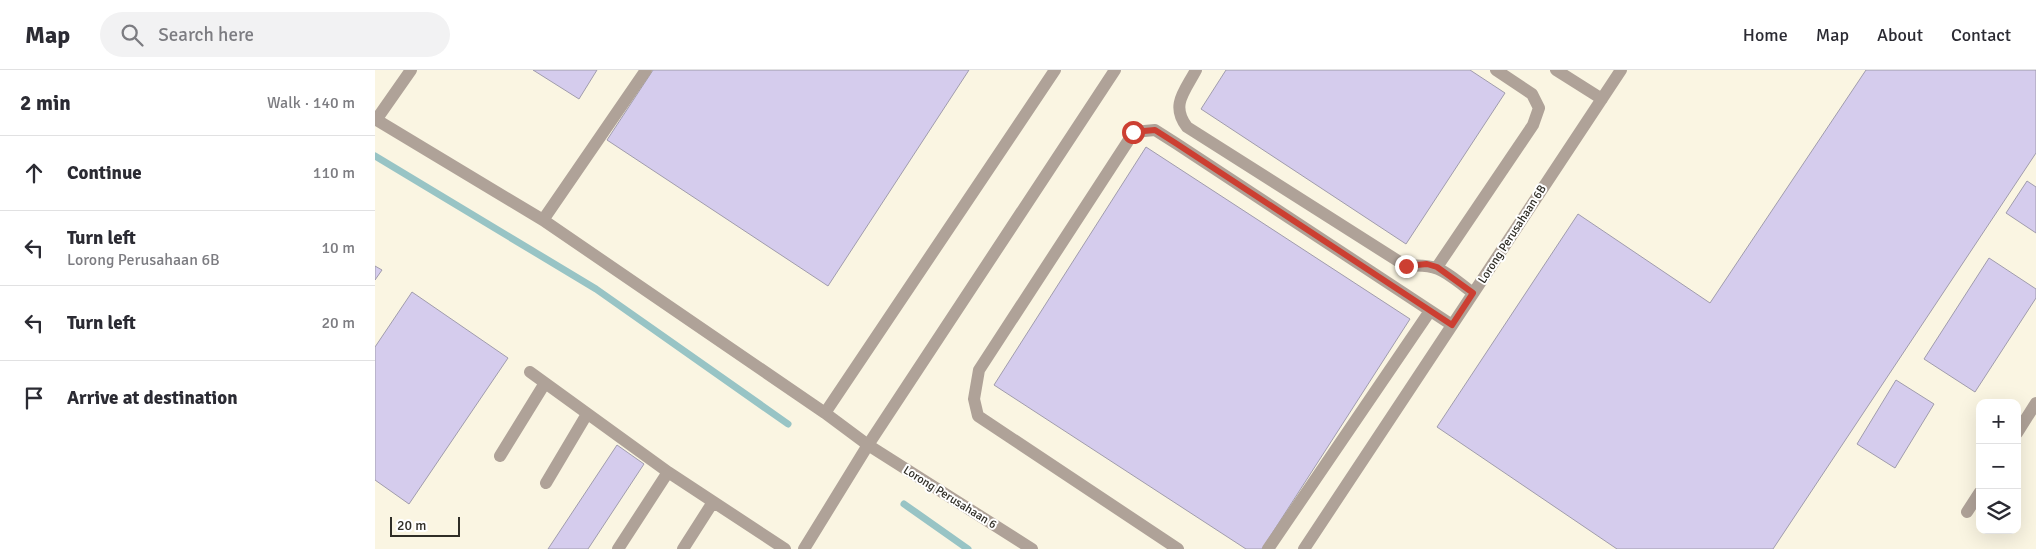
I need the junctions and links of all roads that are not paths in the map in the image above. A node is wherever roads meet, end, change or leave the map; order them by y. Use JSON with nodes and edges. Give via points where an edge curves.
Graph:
{"nodes":[{"id":1,"x":411,"y":70,"type":"edge"},
{"id":2,"x":646,"y":70,"type":"edge"},
{"id":3,"x":1055,"y":70,"type":"edge"},
{"id":4,"x":1115,"y":70,"type":"edge"},
{"id":5,"x":1196,"y":70,"type":"edge"},
{"id":6,"x":1496,"y":70,"type":"edge"},
{"id":7,"x":1556,"y":70,"type":"edge"},
{"id":8,"x":1621,"y":70,"type":"edge"},
{"id":9,"x":1602,"y":99,"type":"junction"},
{"id":10,"x":376,"y":120,"type":"edge"},
{"id":11,"x":543,"y":220,"type":"junction"},
{"id":12,"x":1437,"y":267,"type":"junction"},
{"id":13,"x":1473,"y":293,"type":"junction"},
{"id":14,"x":1430,"y":311,"type":"junction"},
{"id":15,"x":1452,"y":325,"type":"junction"},
{"id":16,"x":530,"y":372,"type":"dead end"},
{"id":17,"x":545,"y":383,"type":"junction"},
{"id":18,"x":2036,"y":403,"type":"edge"},
{"id":19,"x":825,"y":413,"type":"junction"},
{"id":20,"x":587,"y":414,"type":"junction"},
{"id":21,"x":2021,"y":427,"type":"edge"},
{"id":22,"x":868,"y":445,"type":"junction"},
{"id":23,"x":501,"y":456,"type":"dead end"},
{"id":24,"x":668,"y":472,"type":"junction"},
{"id":25,"x":545,"y":483,"type":"dead end"},
{"id":26,"x":1976,"y":498,"type":"edge"},
{"id":27,"x":713,"y":502,"type":"junction"},
{"id":28,"x":1967,"y":512,"type":"dead end"},
{"id":29,"x":618,"y":549,"type":"edge"},
{"id":30,"x":683,"y":549,"type":"edge"},
{"id":31,"x":785,"y":549,"type":"edge"},
{"id":32,"x":803,"y":549,"type":"edge"},
{"id":33,"x":1032,"y":549,"type":"edge"},
{"id":34,"x":1178,"y":549,"type":"edge"},
{"id":35,"x":1268,"y":549,"type":"edge"},
{"id":36,"x":1304,"y":549,"type":"edge"}],
"edges":[{"from":1,"to":10,"type":"street"},
{"from":2,"to":11,"type":"street"},
{"from":3,"to":19,"type":"street"},
{"from":4,"to":22,"type":"street"},
{"from":5,"to":12,"type":"street","via":[[1179,102],[1178,116],[1187,127],[1406,266],[1427,264]]},
{"from":6,"to":12,"type":"street","via":[[1532,94],[1539,108],[1533,125]]},
{"from":7,"to":9,"type":"street"},
{"from":8,"to":9,"type":"street","name":"Lorong Perusahaan 6B"},
{"from":9,"to":13,"type":"street","name":"Lorong Perusahaan 6B"},
{"from":10,"to":11,"type":"street","name":"Lorong Perusahaan 6"},
{"from":11,"to":19,"type":"street","name":"Lorong Perusahaan 6"},
{"from":12,"to":13,"type":"street"},
{"from":13,"to":15,"type":"street","name":"Lorong Perusahaan 6B"},
{"from":14,"to":15,"type":"street"},
{"from":14,"to":34,"type":"street","via":[[1155,130],[1133,132],[979,370],[974,399],[978,416]]},
{"from":14,"to":35,"type":"street"},
{"from":15,"to":36,"type":"street","name":"Lorong Perusahaan 6B"},
{"from":16,"to":17,"type":"street"},
{"from":17,"to":20,"type":"street"},
{"from":17,"to":23,"type":"street"},
{"from":18,"to":21,"type":"street"},
{"from":19,"to":22,"type":"street","name":"Lorong Perusahaan 6"},
{"from":20,"to":24,"type":"street"},
{"from":20,"to":25,"type":"street"},
{"from":22,"to":32,"type":"street"},
{"from":22,"to":33,"type":"street","name":"Lorong Perusahaan 6"},
{"from":24,"to":27,"type":"street"},
{"from":24,"to":29,"type":"street"},
{"from":26,"to":28,"type":"street"},
{"from":27,"to":30,"type":"street"},
{"from":27,"to":31,"type":"street"}]}
